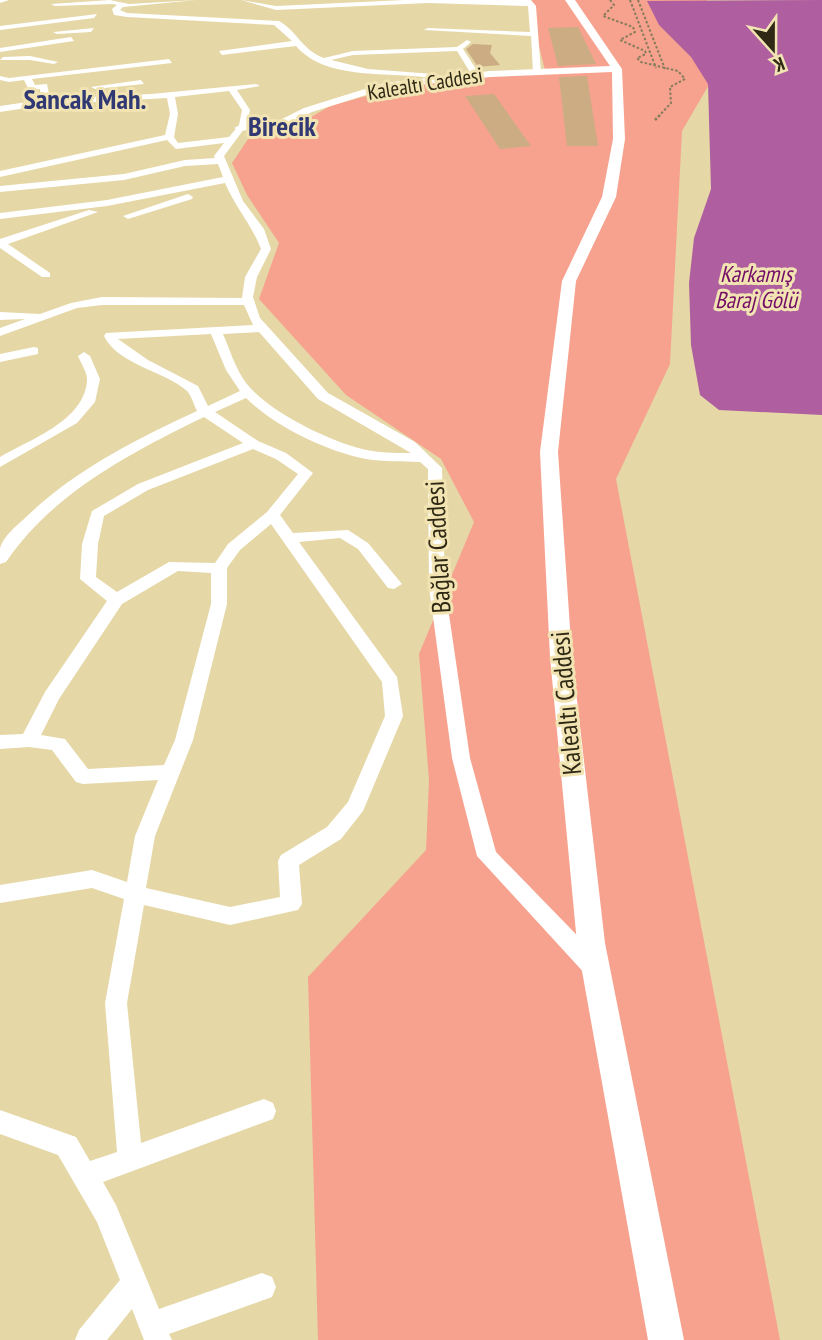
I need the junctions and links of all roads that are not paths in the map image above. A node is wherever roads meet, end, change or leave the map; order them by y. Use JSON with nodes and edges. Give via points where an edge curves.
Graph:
{"nodes":[{"id":1,"x":6,"y":0,"type":"edge"},
{"id":2,"x":128,"y":0,"type":"edge"},
{"id":3,"x":194,"y":0,"type":"edge"},
{"id":4,"x":244,"y":0,"type":"edge"},
{"id":5,"x":570,"y":0,"type":"edge"},
{"id":6,"x":0,"y":1,"type":"edge"},
{"id":7,"x":530,"y":2,"type":"edge"},
{"id":8,"x":57,"y":4,"type":"edge"},
{"id":9,"x":117,"y":4,"type":"junction"},
{"id":10,"x":382,"y":5,"type":"junction"},
{"id":11,"x":484,"y":9,"type":"dead end"},
{"id":12,"x":48,"y":10,"type":"dead end"},
{"id":13,"x":24,"y":16,"type":"dead end"},
{"id":14,"x":0,"y":21,"type":"edge"},
{"id":15,"x":0,"y":28,"type":"edge"},
{"id":16,"x":428,"y":30,"type":"dead end"},
{"id":17,"x":477,"y":32,"type":"junction"},
{"id":18,"x":535,"y":34,"type":"junction"},
{"id":19,"x":25,"y":36,"type":"dead end"},
{"id":20,"x":298,"y":43,"type":"junction"},
{"id":21,"x":0,"y":50,"type":"edge"},
{"id":22,"x":459,"y":50,"type":"junction"},
{"id":23,"x":222,"y":53,"type":"dead end"},
{"id":24,"x":0,"y":59,"type":"edge"},
{"id":25,"x":323,"y":59,"type":"junction"},
{"id":26,"x":169,"y":61,"type":"dead end"},
{"id":27,"x":54,"y":62,"type":"dead end"},
{"id":28,"x":617,"y":69,"type":"junction"},
{"id":29,"x":537,"y":72,"type":"junction"},
{"id":30,"x":476,"y":75,"type":"junction"},
{"id":31,"x":27,"y":77,"type":"junction"},
{"id":32,"x":0,"y":78,"type":"edge"},
{"id":33,"x":440,"y":78,"type":"junction"},
{"id":34,"x":141,"y":82,"type":"dead end"},
{"id":35,"x":256,"y":86,"type":"dead end"},
{"id":36,"x":81,"y":89,"type":"dead end"},
{"id":37,"x":232,"y":89,"type":"junction"},
{"id":38,"x":59,"y":90,"type":"dead end"},
{"id":39,"x":47,"y":91,"type":"junction"},
{"id":40,"x":171,"y":96,"type":"junction"},
{"id":41,"x":46,"y":102,"type":"junction"},
{"id":42,"x":0,"y":109,"type":"edge"},
{"id":43,"x":240,"y":128,"type":"junction"},
{"id":44,"x":169,"y":137,"type":"junction"},
{"id":45,"x":230,"y":140,"type":"junction"},
{"id":46,"x":221,"y":161,"type":"junction"},
{"id":47,"x":0,"y":174,"type":"edge"},
{"id":48,"x":231,"y":185,"type":"junction"},
{"id":49,"x":0,"y":189,"type":"edge"},
{"id":50,"x":114,"y":202,"type":"junction"},
{"id":51,"x":0,"y":216,"type":"edge"},
{"id":52,"x":128,"y":216,"type":"dead end"},
{"id":53,"x":0,"y":243,"type":"edge"},
{"id":54,"x":46,"y":275,"type":"dead end"},
{"id":55,"x":249,"y":302,"type":"junction"},
{"id":56,"x":50,"y":315,"type":"junction"},
{"id":57,"x":0,"y":316,"type":"edge"},
{"id":58,"x":262,"y":328,"type":"junction"},
{"id":59,"x":216,"y":330,"type":"junction"},
{"id":60,"x":0,"y":332,"type":"edge"},
{"id":61,"x":34,"y":351,"type":"dead end"},
{"id":62,"x":84,"y":356,"type":"dead end"},
{"id":63,"x":0,"y":358,"type":"edge"},
{"id":64,"x":247,"y":393,"type":"junction"},
{"id":65,"x":204,"y":411,"type":"junction"},
{"id":66,"x":253,"y":444,"type":"junction"},
{"id":67,"x":424,"y":458,"type":"junction"},
{"id":68,"x":0,"y":463,"type":"edge"},
{"id":69,"x":272,"y":515,"type":"junction"},
{"id":70,"x":288,"y":538,"type":"junction"},
{"id":71,"x":4,"y":544,"type":"edge"},
{"id":72,"x":0,"y":559,"type":"edge"},
{"id":73,"x":219,"y":568,"type":"junction"},
{"id":74,"x":394,"y":584,"type":"dead end"},
{"id":75,"x":116,"y":600,"type":"junction"},
{"id":76,"x":29,"y":740,"type":"junction"},
{"id":77,"x":0,"y":742,"type":"edge"},
{"id":78,"x":171,"y":772,"type":"junction"},
{"id":79,"x":0,"y":894,"type":"edge"},
{"id":80,"x":135,"y":894,"type":"junction"},
{"id":81,"x":595,"y":969,"type":"junction"},
{"id":82,"x":264,"y":1111,"type":"dead end"},
{"id":83,"x":0,"y":1122,"type":"edge"},
{"id":84,"x":130,"y":1159,"type":"junction"},
{"id":85,"x":84,"y":1176,"type":"junction"},
{"id":86,"x":135,"y":1284,"type":"junction"},
{"id":87,"x":262,"y":1287,"type":"dead end"},
{"id":88,"x":155,"y":1333,"type":"edge"},
{"id":89,"x":89,"y":1340,"type":"edge"},
{"id":90,"x":666,"y":1340,"type":"edge"}],
"edges":[{"from":1,"to":6,"type":"street"},
{"from":2,"to":9,"type":"street"},
{"from":3,"to":9,"type":"street"},
{"from":4,"to":10,"type":"street","via":[[276,8]]},
{"from":5,"to":28,"type":"street"},
{"from":7,"to":10,"type":"street"},
{"from":7,"to":18,"type":"street"},
{"from":8,"to":9,"type":"street"},
{"from":8,"to":12,"type":"street"},
{"from":8,"to":15,"type":"street","via":[[95,13]]},
{"from":9,"to":20,"type":"street","via":[[117,13],[127,15],[276,23],[288,27]]},
{"from":10,"to":11,"type":"street","via":[[387,9]]},
{"from":13,"to":14,"type":"street"},
{"from":16,"to":17,"type":"street"},
{"from":17,"to":18,"type":"street"},
{"from":17,"to":22,"type":"street"},
{"from":18,"to":29,"type":"street"},
{"from":19,"to":21,"type":"street","via":[[90,34]]},
{"from":20,"to":23,"type":"street"},
{"from":20,"to":25,"type":"street","via":[[313,57]]},
{"from":22,"to":25,"type":"street","via":[[353,53]]},
{"from":22,"to":30,"type":"street"},
{"from":24,"to":27,"type":"street"},
{"from":25,"to":33,"type":"street","via":[[363,71],[426,73]]},
{"from":26,"to":31,"type":"street"},
{"from":28,"to":29,"type":"street","name":"Kalealtı Caddesi"},
{"from":28,"to":81,"type":"street","name":"Kalealtı Caddesi","via":[[619,139],[611,186],[569,281],[549,452],[561,657]]},
{"from":29,"to":30,"type":"street","name":"Kalealtı Caddesi"},
{"from":30,"to":33,"type":"street","name":"Kalealtı Caddesi"},
{"from":31,"to":32,"type":"street"},
{"from":31,"to":39,"type":"street","via":[[32,88],[44,86]]},
{"from":33,"to":43,"type":"street","name":"Kalealtı Caddesi","via":[[384,86],[282,123]]},
{"from":34,"to":36,"type":"street"},
{"from":35,"to":37,"type":"street"},
{"from":37,"to":40,"type":"street"},
{"from":37,"to":43,"type":"street","via":[[246,110]]},
{"from":38,"to":39,"type":"street"},
{"from":39,"to":41,"type":"street"},
{"from":40,"to":41,"type":"street"},
{"from":40,"to":44,"type":"street","via":[[174,114]]},
{"from":41,"to":42,"type":"street"},
{"from":43,"to":45,"type":"street"},
{"from":44,"to":45,"type":"street","via":[[176,146]]},
{"from":44,"to":47,"type":"street","via":[[58,165]]},
{"from":45,"to":46,"type":"street","via":[[219,156]]},
{"from":46,"to":48,"type":"street"},
{"from":46,"to":49,"type":"street","via":[[186,163],[124,177]]},
{"from":48,"to":50,"type":"street"},
{"from":48,"to":52,"type":"street"},
{"from":48,"to":55,"type":"street","via":[[267,249],[251,277]]},
{"from":50,"to":51,"type":"street"},
{"from":50,"to":53,"type":"street"},
{"from":53,"to":54,"type":"street"},
{"from":55,"to":56,"type":"street","via":[[102,301]]},
{"from":55,"to":58,"type":"street","name":"Bağlar Caddesi"},
{"from":56,"to":57,"type":"street"},
{"from":56,"to":60,"type":"street"},
{"from":58,"to":59,"type":"street"},
{"from":58,"to":67,"type":"street","name":"Bağlar Caddesi","via":[[323,396],[410,445]]},
{"from":59,"to":64,"type":"street"},
{"from":59,"to":65,"type":"street","via":[[110,336],[144,363],[193,389]]},
{"from":61,"to":63,"type":"street"},
{"from":62,"to":68,"type":"street","via":[[94,379],[88,402],[72,420]]},
{"from":64,"to":65,"type":"street"},
{"from":64,"to":67,"type":"street","via":[[330,442],[361,453]]},
{"from":65,"to":66,"type":"street"},
{"from":65,"to":71,"type":"street","via":[[46,502]]},
{"from":66,"to":69,"type":"street","via":[[306,473]]},
{"from":66,"to":75,"type":"street","via":[[144,487],[97,514],[88,579]]},
{"from":67,"to":81,"type":"street","name":"Bağlar Caddesi","via":[[435,468],[437,587],[461,758],[487,856]]},
{"from":69,"to":70,"type":"street"},
{"from":69,"to":73,"type":"street","via":[[234,547]]},
{"from":70,"to":74,"type":"street","via":[[342,533],[363,546]]},
{"from":70,"to":80,"type":"street","via":[[391,681],[394,716],[356,806],[334,833],[288,861],[291,904],[230,916]]},
{"from":71,"to":72,"type":"street"},
{"from":73,"to":75,"type":"street","via":[[175,566]]},
{"from":73,"to":78,"type":"street","via":[[219,604],[184,740]]},
{"from":75,"to":76,"type":"street","via":[[51,697]]},
{"from":76,"to":77,"type":"street"},
{"from":76,"to":78,"type":"street","via":[[58,744],[83,777]]},
{"from":78,"to":80,"type":"street","via":[[145,836]]},
{"from":79,"to":80,"type":"street","via":[[92,879]]},
{"from":80,"to":84,"type":"street","via":[[116,1003]]},
{"from":81,"to":90,"type":"street","name":"Kalealtı Caddesi"},
{"from":82,"to":84,"type":"street"},
{"from":83,"to":85,"type":"street","via":[[66,1146]]},
{"from":84,"to":85,"type":"street"},
{"from":85,"to":86,"type":"street","via":[[107,1214]]},
{"from":86,"to":88,"type":"street"},
{"from":86,"to":89,"type":"street"},
{"from":87,"to":88,"type":"street"}]}
